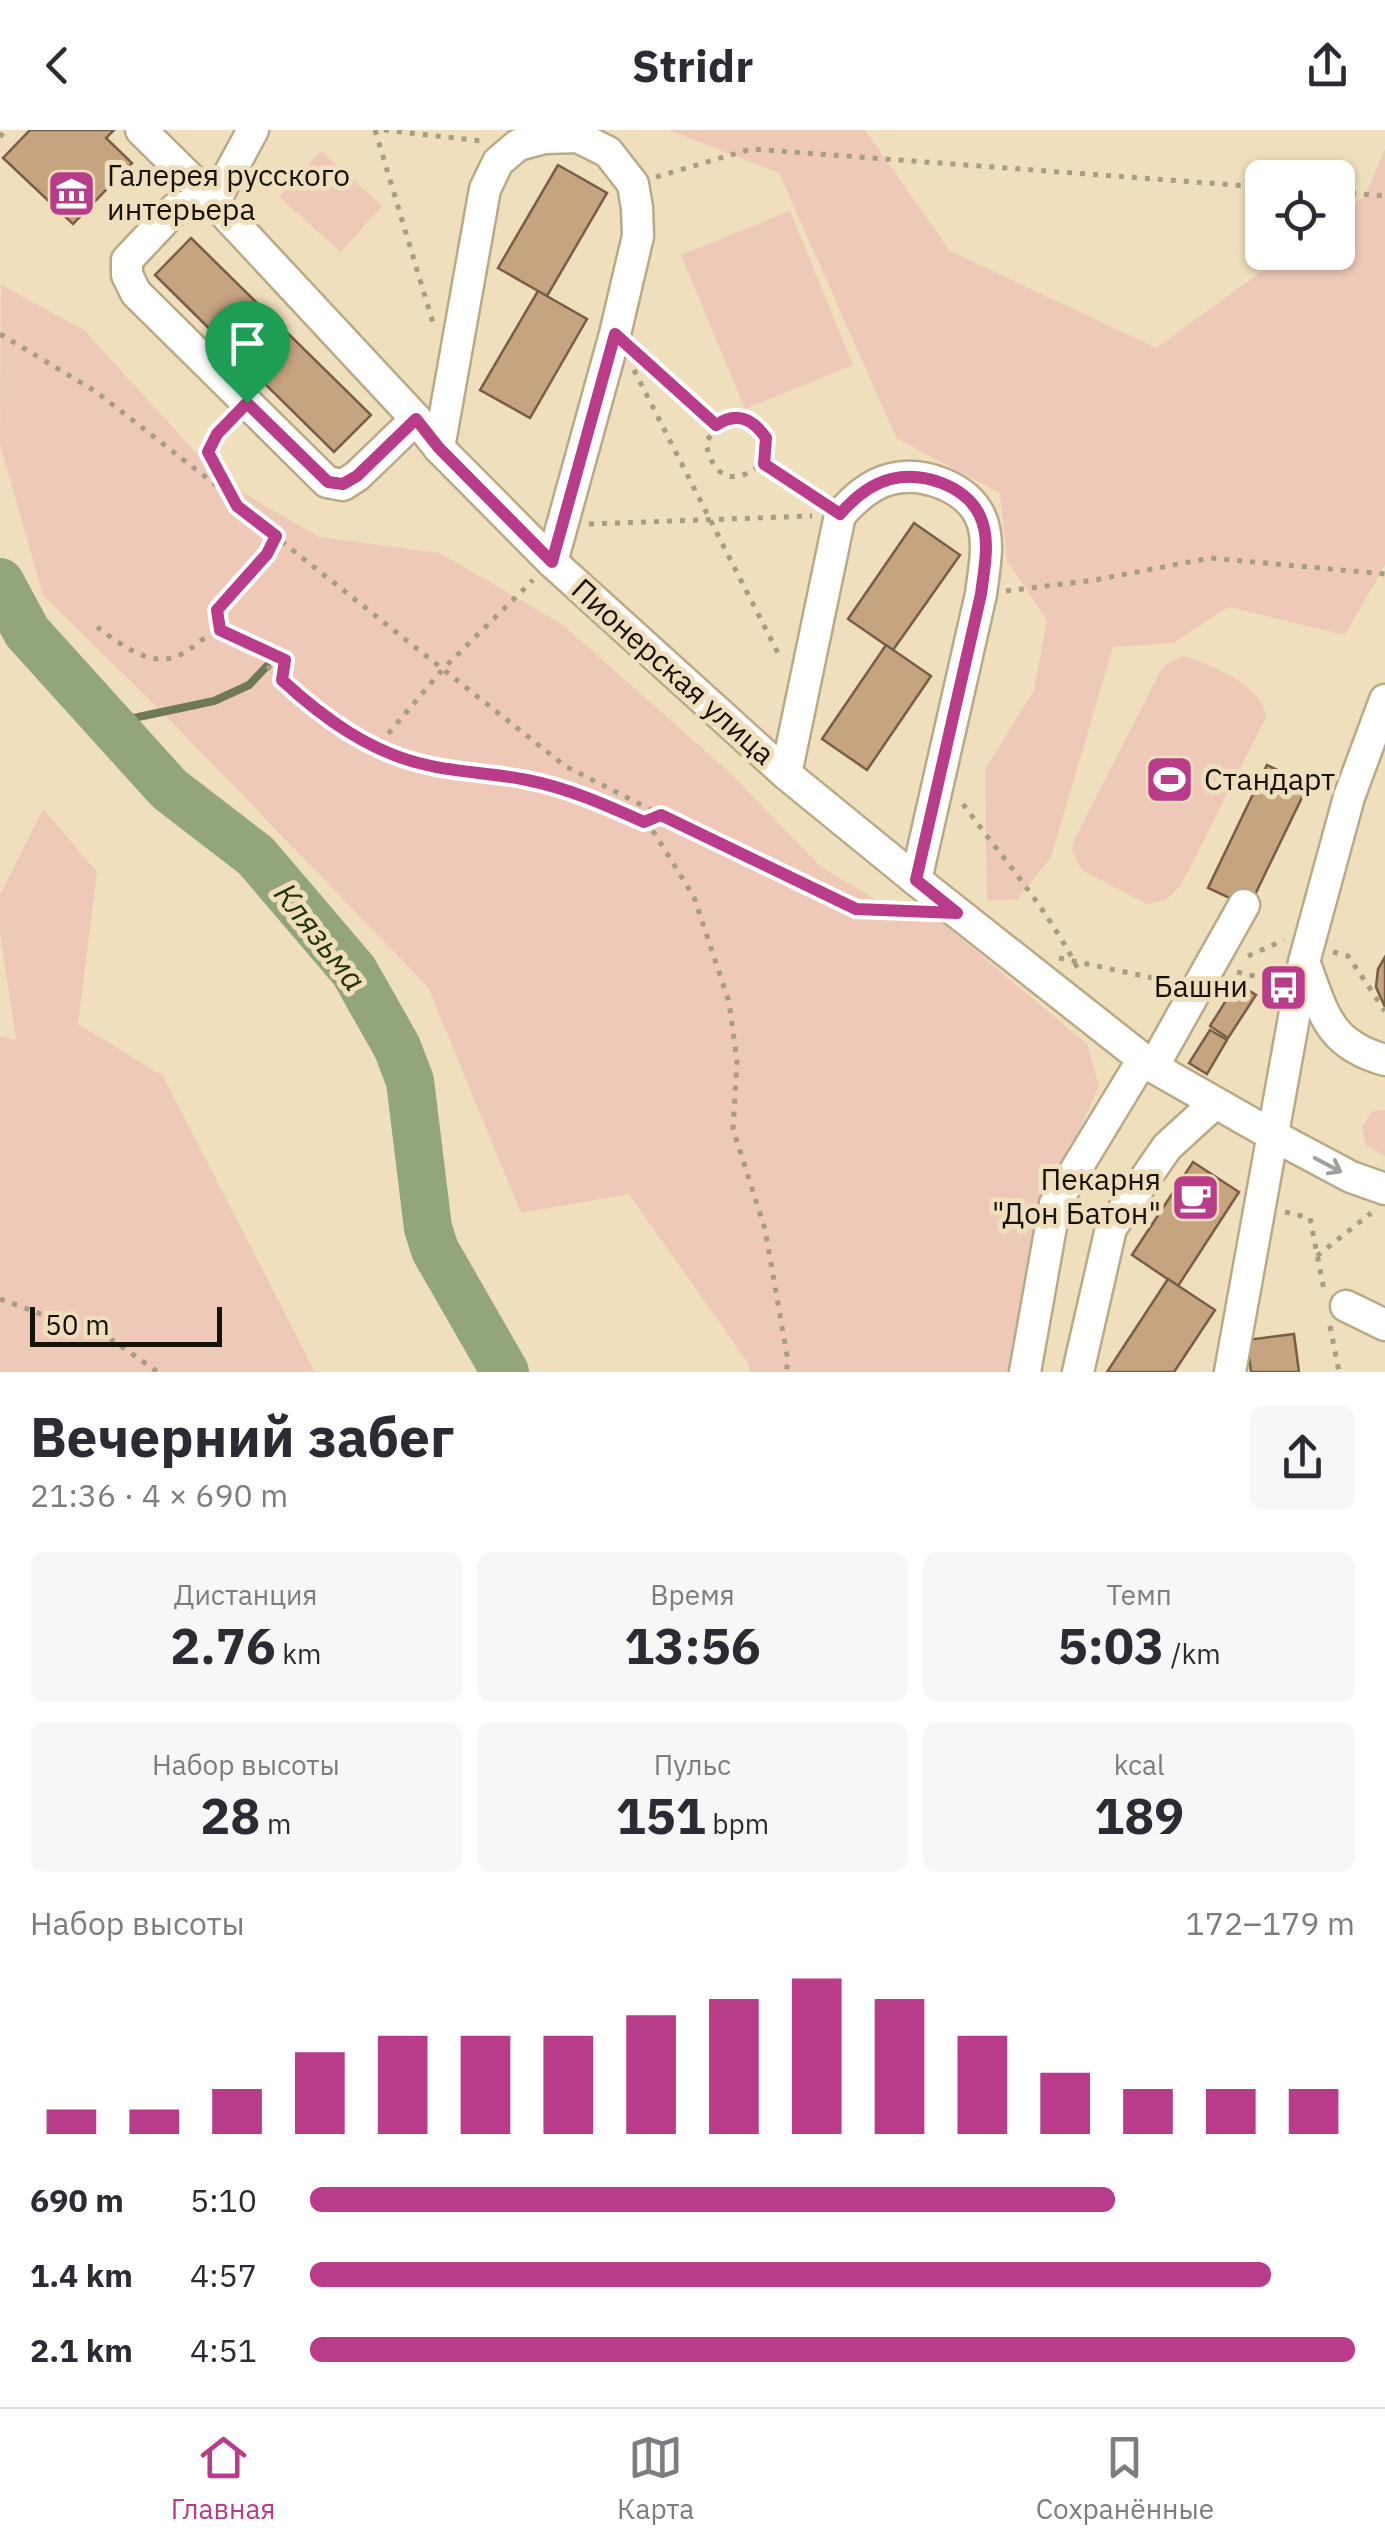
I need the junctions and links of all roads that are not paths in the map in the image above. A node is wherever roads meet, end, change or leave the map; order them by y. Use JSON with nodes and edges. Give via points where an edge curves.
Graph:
{"nodes":[{"id":1,"x":141,"y":130,"type":"edge"},
{"id":2,"x":253,"y":130,"type":"edge"},
{"id":3,"x":214,"y":202,"type":"junction"},
{"id":4,"x":416,"y":419,"type":"junction"},
{"id":5,"x":439,"y":448,"type":"junction"},
{"id":6,"x":552,"y":562,"type":"junction"},
{"id":7,"x":1385,"y":700,"type":"edge"},
{"id":8,"x":786,"y":774,"type":"junction"},
{"id":9,"x":916,"y":880,"type":"junction"},
{"id":10,"x":1244,"y":905,"type":"dead end"},
{"id":11,"x":1299,"y":963,"type":"junction"},
{"id":12,"x":1385,"y":1060,"type":"edge"},
{"id":13,"x":1148,"y":1063,"type":"junction"},
{"id":14,"x":1215,"y":1103,"type":"junction"},
{"id":15,"x":1274,"y":1136,"type":"junction"},
{"id":16,"x":1380,"y":1200,"type":"edge"},
{"id":17,"x":1333,"y":1305,"type":"road end"},
{"id":18,"x":1385,"y":1325,"type":"edge"},
{"id":19,"x":1025,"y":1372,"type":"edge"},
{"id":20,"x":1078,"y":1372,"type":"edge"},
{"id":21,"x":1230,"y":1372,"type":"edge"}],
"edges":[{"from":1,"to":3,"type":"street","name":"Пионерская улица"},
{"from":2,"to":3,"type":"street"},
{"from":3,"to":4,"type":"street","name":"Пионерская улица"},
{"from":3,"to":4,"type":"street","via":[[176,208],[127,260],[136,293],[328,482],[357,476]]},
{"from":4,"to":5,"type":"street","name":"Пионерская улица"},
{"from":5,"to":6,"type":"street","name":"Пионерская улица"},
{"from":5,"to":6,"type":"street","via":[[485,189],[498,162],[518,145],[544,138],[578,137],[608,152],[633,184],[638,236]]},
{"from":6,"to":8,"type":"street","name":"Пионерская улица"},
{"from":7,"to":11,"type":"street"},
{"from":8,"to":9,"type":"street","name":"Пионерская улица"},
{"from":8,"to":9,"type":"street","via":[[840,514],[858,494],[892,478],[929,478],[966,495],[981,518],[986,549],[981,594]]},
{"from":9,"to":13,"type":"street","name":"Пионерская улица"},
{"from":10,"to":13,"type":"street"},
{"from":11,"to":12,"type":"street","via":[[1328,1026],[1364,1054]]},
{"from":11,"to":15,"type":"street"},
{"from":13,"to":14,"type":"street","name":"Пионерская улица"},
{"from":13,"to":19,"type":"street","via":[[1054,1204]]},
{"from":14,"to":15,"type":"street","name":"Пионерская улица"},
{"from":14,"to":20,"type":"street","via":[[1167,1147],[1111,1228]]},
{"from":15,"to":16,"type":"street","name":"Пионерская улица","one_way":true},
{"from":15,"to":21,"type":"street"},
{"from":17,"to":18,"type":"street"}]}
